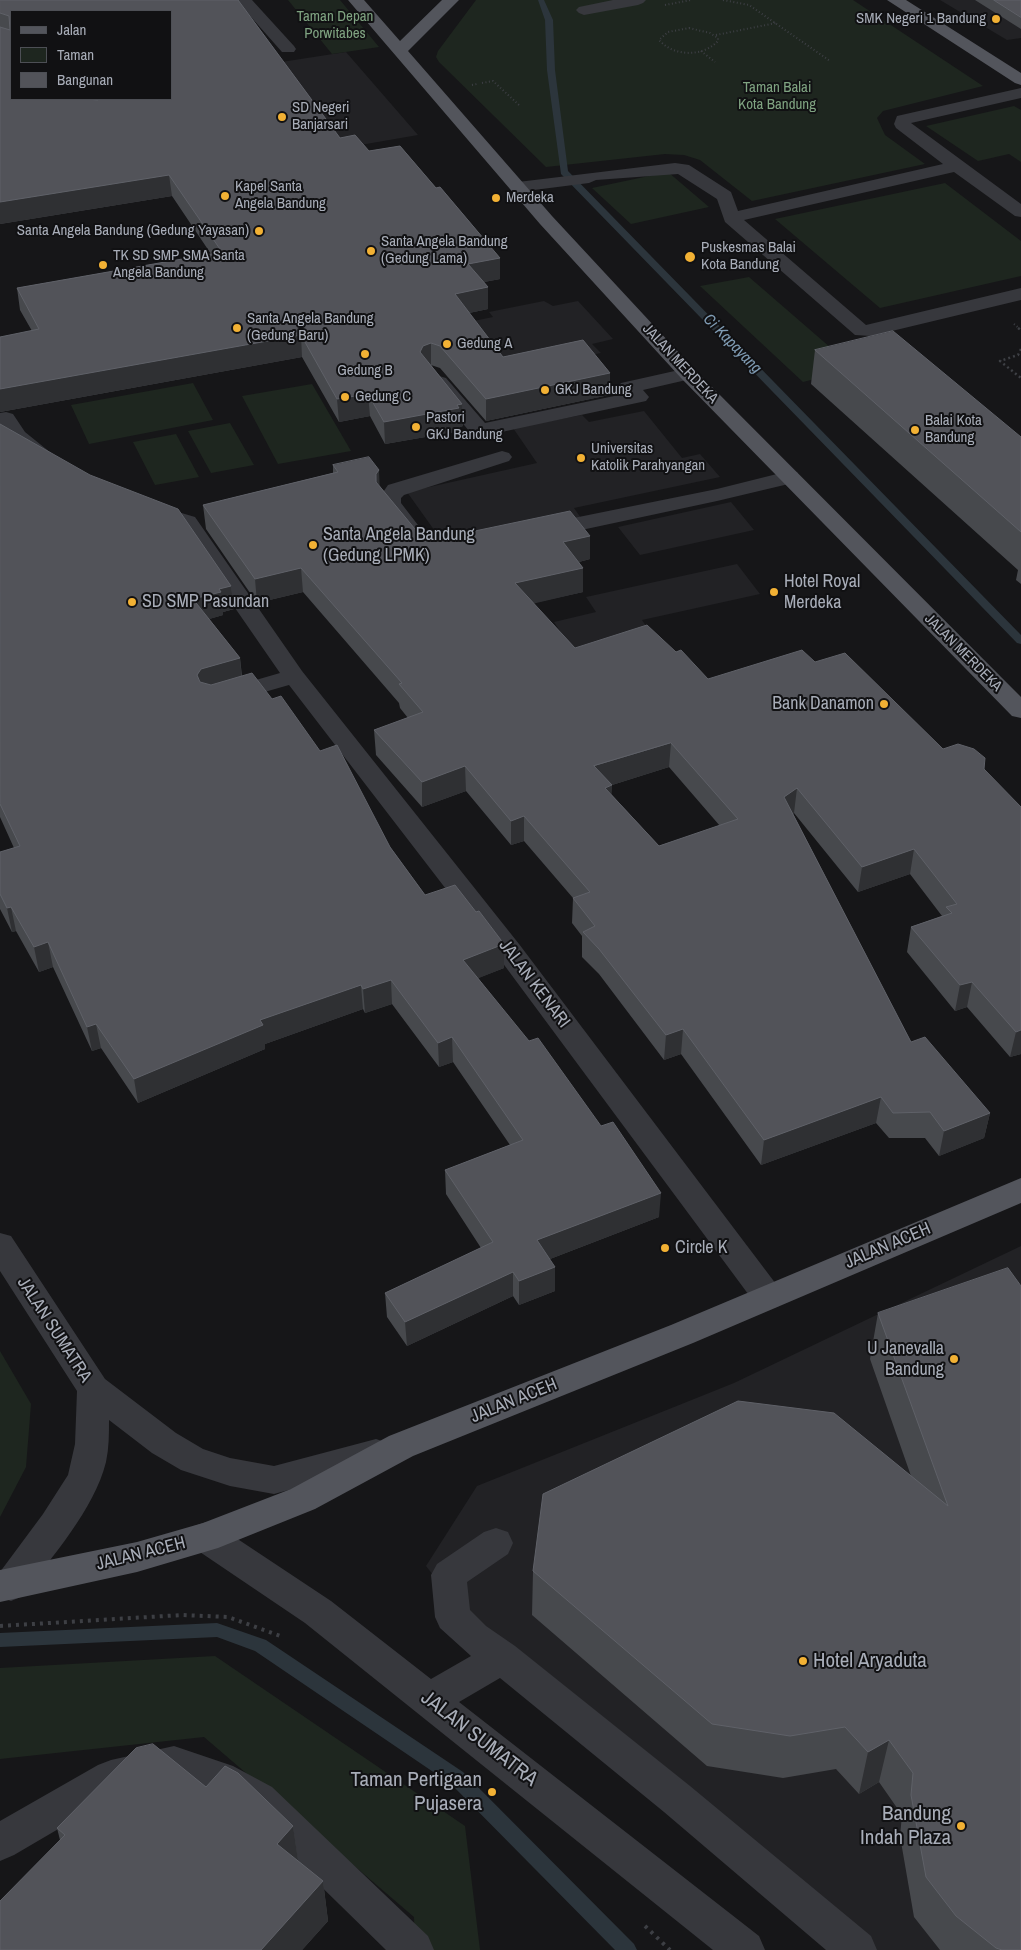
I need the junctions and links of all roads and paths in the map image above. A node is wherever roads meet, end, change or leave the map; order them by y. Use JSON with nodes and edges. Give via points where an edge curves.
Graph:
{"nodes":[{"id":1,"x":244,"y":0,"type":"edge"},
{"id":2,"x":356,"y":0,"type":"edge"},
{"id":3,"x":451,"y":0,"type":"edge"},
{"id":4,"x":638,"y":0,"type":"edge"},
{"id":5,"x":723,"y":0,"type":"edge"},
{"id":6,"x":895,"y":0,"type":"edge"},
{"id":7,"x":584,"y":10,"type":"dead end"},
{"id":8,"x":776,"y":23,"type":"junction"},
{"id":9,"x":715,"y":35,"type":"junction"},
{"id":10,"x":288,"y":49,"type":"dead end"},
{"id":11,"x":400,"y":50,"type":"junction"},
{"id":12,"x":700,"y":51,"type":"junction"},
{"id":13,"x":830,"y":61,"type":"dead end"},
{"id":14,"x":715,"y":62,"type":"dead end"},
{"id":15,"x":1021,"y":80,"type":"edge"},
{"id":16,"x":482,"y":83,"type":"dead end"},
{"id":17,"x":478,"y":84,"type":"dead end"},
{"id":18,"x":472,"y":85,"type":"dead end"},
{"id":19,"x":1021,"y":93,"type":"edge"},
{"id":20,"x":519,"y":105,"type":"dead end"},
{"id":21,"x":958,"y":166,"type":"junction"},
{"id":22,"x":518,"y":187,"type":"junction"},
{"id":23,"x":1021,"y":212,"type":"edge"},
{"id":24,"x":731,"y":218,"type":"junction"},
{"id":25,"x":1021,"y":294,"type":"edge"},
{"id":26,"x":1021,"y":349,"type":"edge"},
{"id":27,"x":432,"y":373,"type":"edge"},
{"id":28,"x":688,"y":374,"type":"junction"},
{"id":29,"x":1021,"y":378,"type":"edge"},
{"id":30,"x":6,"y":418,"type":"dead end"},
{"id":31,"x":502,"y":457,"type":"dead end"},
{"id":32,"x":62,"y":468,"type":"edge"},
{"id":33,"x":789,"y":477,"type":"junction"},
{"id":34,"x":134,"y":504,"type":"edge"},
{"id":35,"x":527,"y":535,"type":"edge"},
{"id":36,"x":425,"y":547,"type":"edge"},
{"id":37,"x":294,"y":676,"type":"junction"},
{"id":38,"x":213,"y":700,"type":"edge"},
{"id":39,"x":1021,"y":711,"type":"edge"},
{"id":40,"x":1021,"y":1190,"type":"edge"},
{"id":41,"x":0,"y":1245,"type":"edge"},
{"id":42,"x":768,"y":1297,"type":"junction"},
{"id":43,"x":92,"y":1388,"type":"junction"},
{"id":44,"x":401,"y":1446,"type":"junction"},
{"id":45,"x":206,"y":1537,"type":"junction"},
{"id":46,"x":496,"y":1543,"type":"dead end"},
{"id":47,"x":5,"y":1586,"type":"edge"},
{"id":48,"x":0,"y":1626,"type":"edge"},
{"id":49,"x":290,"y":1642,"type":"dead end"},
{"id":50,"x":502,"y":1658,"type":"junction"},
{"id":51,"x":430,"y":1700,"type":"junction"},
{"id":52,"x":0,"y":1842,"type":"edge"},
{"id":53,"x":643,"y":1925,"type":"dead end"},
{"id":54,"x":414,"y":1950,"type":"edge"},
{"id":55,"x":670,"y":1950,"type":"edge"},
{"id":56,"x":744,"y":1950,"type":"edge"},
{"id":57,"x":856,"y":1950,"type":"edge"}],
"edges":[{"from":1,"to":10,"type":"street"},
{"from":2,"to":11,"type":"main road","name":"JALAN MERDEKA"},
{"from":3,"to":11,"type":"main road"},
{"from":4,"to":7,"type":"street"},
{"from":5,"to":8,"type":"path","via":[[749,5]]},
{"from":6,"to":15,"type":"main road"},
{"from":8,"to":9,"type":"path"},
{"from":8,"to":13,"type":"path"},
{"from":9,"to":12,"type":"path","via":[[718,38],[716,44]]},
{"from":9,"to":12,"type":"path","via":[[689,28],[674,30],[660,37],[661,43],[669,48],[684,52]]},
{"from":11,"to":22,"type":"main road","name":"JALAN MERDEKA"},
{"from":12,"to":14,"type":"path"},
{"from":16,"to":20,"type":"path","via":[[493,82]]},
{"from":17,"to":18,"type":"path"},
{"from":19,"to":21,"type":"street","via":[[903,120],[902,124]]},
{"from":21,"to":23,"type":"street"},
{"from":21,"to":24,"type":"street"},
{"from":22,"to":24,"type":"street","via":[[683,169],[725,196]]},
{"from":22,"to":28,"type":"main road","name":"JALAN MERDEKA"},
{"from":24,"to":25,"type":"street","via":[[858,328],[878,337]]},
{"from":26,"to":29,"type":"path","via":[[1018,355],[1000,361]]},
{"from":27,"to":28,"type":"street","via":[[476,427],[482,430],[639,397],[628,387]]},
{"from":28,"to":33,"type":"main road","name":"JALAN MERDEKA"},
{"from":30,"to":32,"type":"street","via":[[17,436]]},
{"from":31,"to":36,"type":"street","via":[[396,490],[390,504]]},
{"from":33,"to":35,"type":"street"},
{"from":33,"to":39,"type":"main road","name":"JALAN MERDEKA"},
{"from":34,"to":37,"type":"street","name":"JALAN KENARI","via":[[187,522]]},
{"from":37,"to":38,"type":"street"},
{"from":37,"to":42,"type":"street","name":"JALAN KENARI","via":[[508,951]]},
{"from":40,"to":42,"type":"main road","name":"JALAN ACEH"},
{"from":41,"to":43,"type":"street","name":"JALAN SUMATRA"},
{"from":42,"to":44,"type":"main road","name":"JALAN ACEH"},
{"from":43,"to":44,"type":"street","name":"JALAN SUMATRA","via":[[193,1460],[230,1472],[274,1480]]},
{"from":43,"to":47,"type":"street","name":"JALAN SUMATRA","via":[[89,1464],[78,1489]]},
{"from":44,"to":45,"type":"main road","name":"JALAN ACEH","via":[[303,1499]]},
{"from":45,"to":47,"type":"main road","name":"JALAN ACEH","via":[[138,1557]]},
{"from":45,"to":51,"type":"street","name":"JALAN SUMATRA","via":[[318,1612]]},
{"from":46,"to":50,"type":"street","via":[[449,1575],[453,1617],[473,1637]]},
{"from":48,"to":49,"type":"path","via":[[182,1616],[228,1617],[282,1636]]},
{"from":50,"to":51,"type":"street"},
{"from":50,"to":57,"type":"street","via":[[656,1781]]},
{"from":51,"to":56,"type":"street","name":"JALAN SUMATRA"},
{"from":52,"to":54,"type":"street","via":[[111,1778],[174,1764],[220,1779],[260,1800]]},
{"from":53,"to":55,"type":"path"}]}
